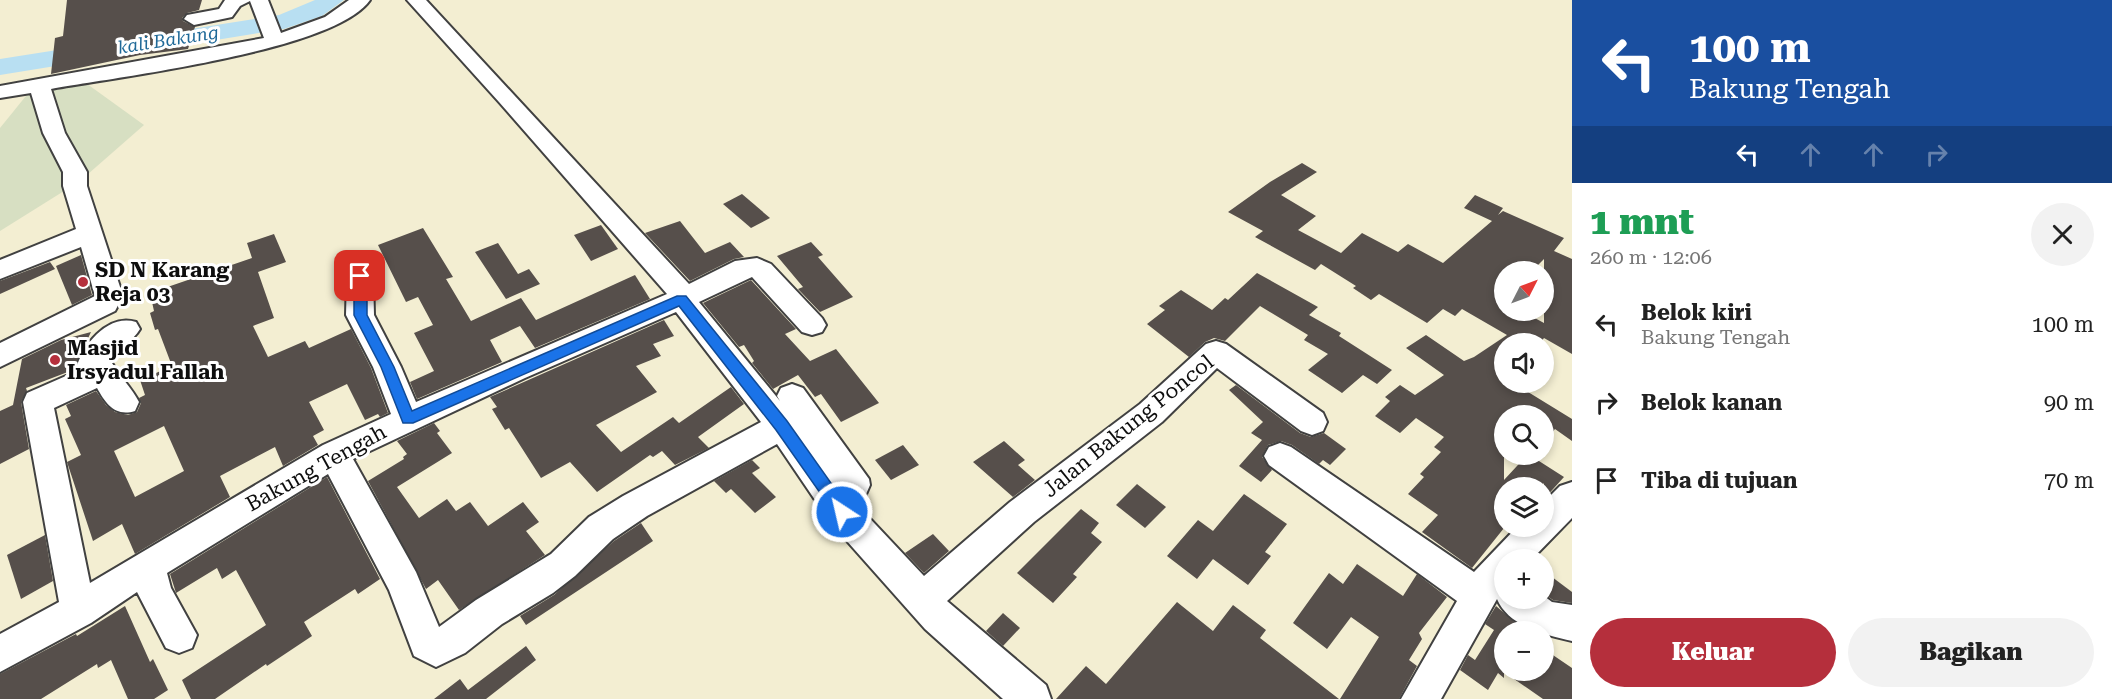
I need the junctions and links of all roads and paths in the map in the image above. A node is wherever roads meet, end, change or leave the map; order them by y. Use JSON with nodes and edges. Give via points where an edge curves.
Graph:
{"nodes":[{"id":1,"x":241,"y":0,"type":"edge"},
{"id":2,"x":259,"y":0,"type":"edge"},
{"id":3,"x":361,"y":0,"type":"edge"},
{"id":4,"x":416,"y":0,"type":"edge"},
{"id":5,"x":195,"y":19,"type":"dead end"},
{"id":6,"x":272,"y":33,"type":"junction"},
{"id":7,"x":39,"y":85,"type":"junction"},
{"id":8,"x":0,"y":92,"type":"edge"},
{"id":9,"x":90,"y":233,"type":"junction"},
{"id":10,"x":0,"y":270,"type":"edge"},
{"id":11,"x":360,"y":276,"type":"dead end"},
{"id":12,"x":683,"y":298,"type":"junction"},
{"id":13,"x":812,"y":325,"type":"dead end"},
{"id":14,"x":126,"y":329,"type":"dead end"},
{"id":15,"x":0,"y":356,"type":"edge"},
{"id":16,"x":102,"y":371,"type":"junction"},
{"id":17,"x":124,"y":402,"type":"dead end"},
{"id":18,"x":787,"y":411,"type":"junction"},
{"id":19,"x":408,"y":419,"type":"junction"},
{"id":20,"x":1312,"y":422,"type":"dead end"},
{"id":21,"x":334,"y":454,"type":"junction"},
{"id":22,"x":1280,"y":456,"type":"dead end"},
{"id":23,"x":1572,"y":496,"type":"edge"},
{"id":24,"x":1554,"y":513,"type":"edge"},
{"id":25,"x":147,"y":566,"type":"junction"},
{"id":26,"x":1494,"y":579,"type":"edge"},
{"id":27,"x":1494,"y":591,"type":"edge"},
{"id":28,"x":923,"y":600,"type":"junction"},
{"id":29,"x":1534,"y":609,"type":"edge"},
{"id":30,"x":78,"y":611,"type":"junction"},
{"id":31,"x":1572,"y":623,"type":"edge"},
{"id":32,"x":179,"y":635,"type":"dead end"},
{"id":33,"x":0,"y":654,"type":"edge"},
{"id":34,"x":1032,"y":699,"type":"edge"},
{"id":35,"x":1420,"y":699,"type":"edge"}],
"edges":[{"from":1,"to":5,"type":"street","via":[[232,3],[225,13]]},
{"from":2,"to":6,"type":"street"},
{"from":3,"to":6,"type":"street","via":[[332,21]]},
{"from":4,"to":12,"type":"street","via":[[507,97]]},
{"from":6,"to":7,"type":"street"},
{"from":7,"to":8,"type":"street"},
{"from":7,"to":9,"type":"street","via":[[54,133],[75,172],[75,186]]},
{"from":9,"to":10,"type":"street"},
{"from":9,"to":15,"type":"street","via":[[110,296],[105,304]]},
{"from":11,"to":19,"type":"street","via":[[360,315]]},
{"from":12,"to":13,"type":"street","name":"Bakung Tengah","via":[[744,268],[757,267]]},
{"from":12,"to":18,"type":"street"},
{"from":12,"to":19,"type":"street","name":"Bakung Tengah"},
{"from":14,"to":16,"type":"street","via":[[93,356],[89,372]]},
{"from":16,"to":17,"type":"street"},
{"from":16,"to":30,"type":"street","via":[[38,402]]},
{"from":18,"to":21,"type":"street","via":[[601,528],[563,565],[436,649],[427,644],[404,584]]},
{"from":18,"to":28,"type":"street","via":[[842,512]]},
{"from":19,"to":21,"type":"street","name":"Bakung Tengah"},
{"from":20,"to":28,"type":"street","name":"Jalan Bakung Poncol","via":[[1216,352],[1151,413],[1022,512]]},
{"from":21,"to":25,"type":"street","name":"Bakung Tengah"},
{"from":22,"to":26,"type":"street"},
{"from":23,"to":24,"type":"street"},
{"from":25,"to":30,"type":"street","name":"Bakung Tengah"},
{"from":25,"to":32,"type":"street","via":[[156,595]]},
{"from":27,"to":35,"type":"street"},
{"from":28,"to":34,"type":"street"},
{"from":29,"to":31,"type":"street","via":[[1546,618]]},
{"from":30,"to":33,"type":"street","name":"Bakung Tengah"}]}
